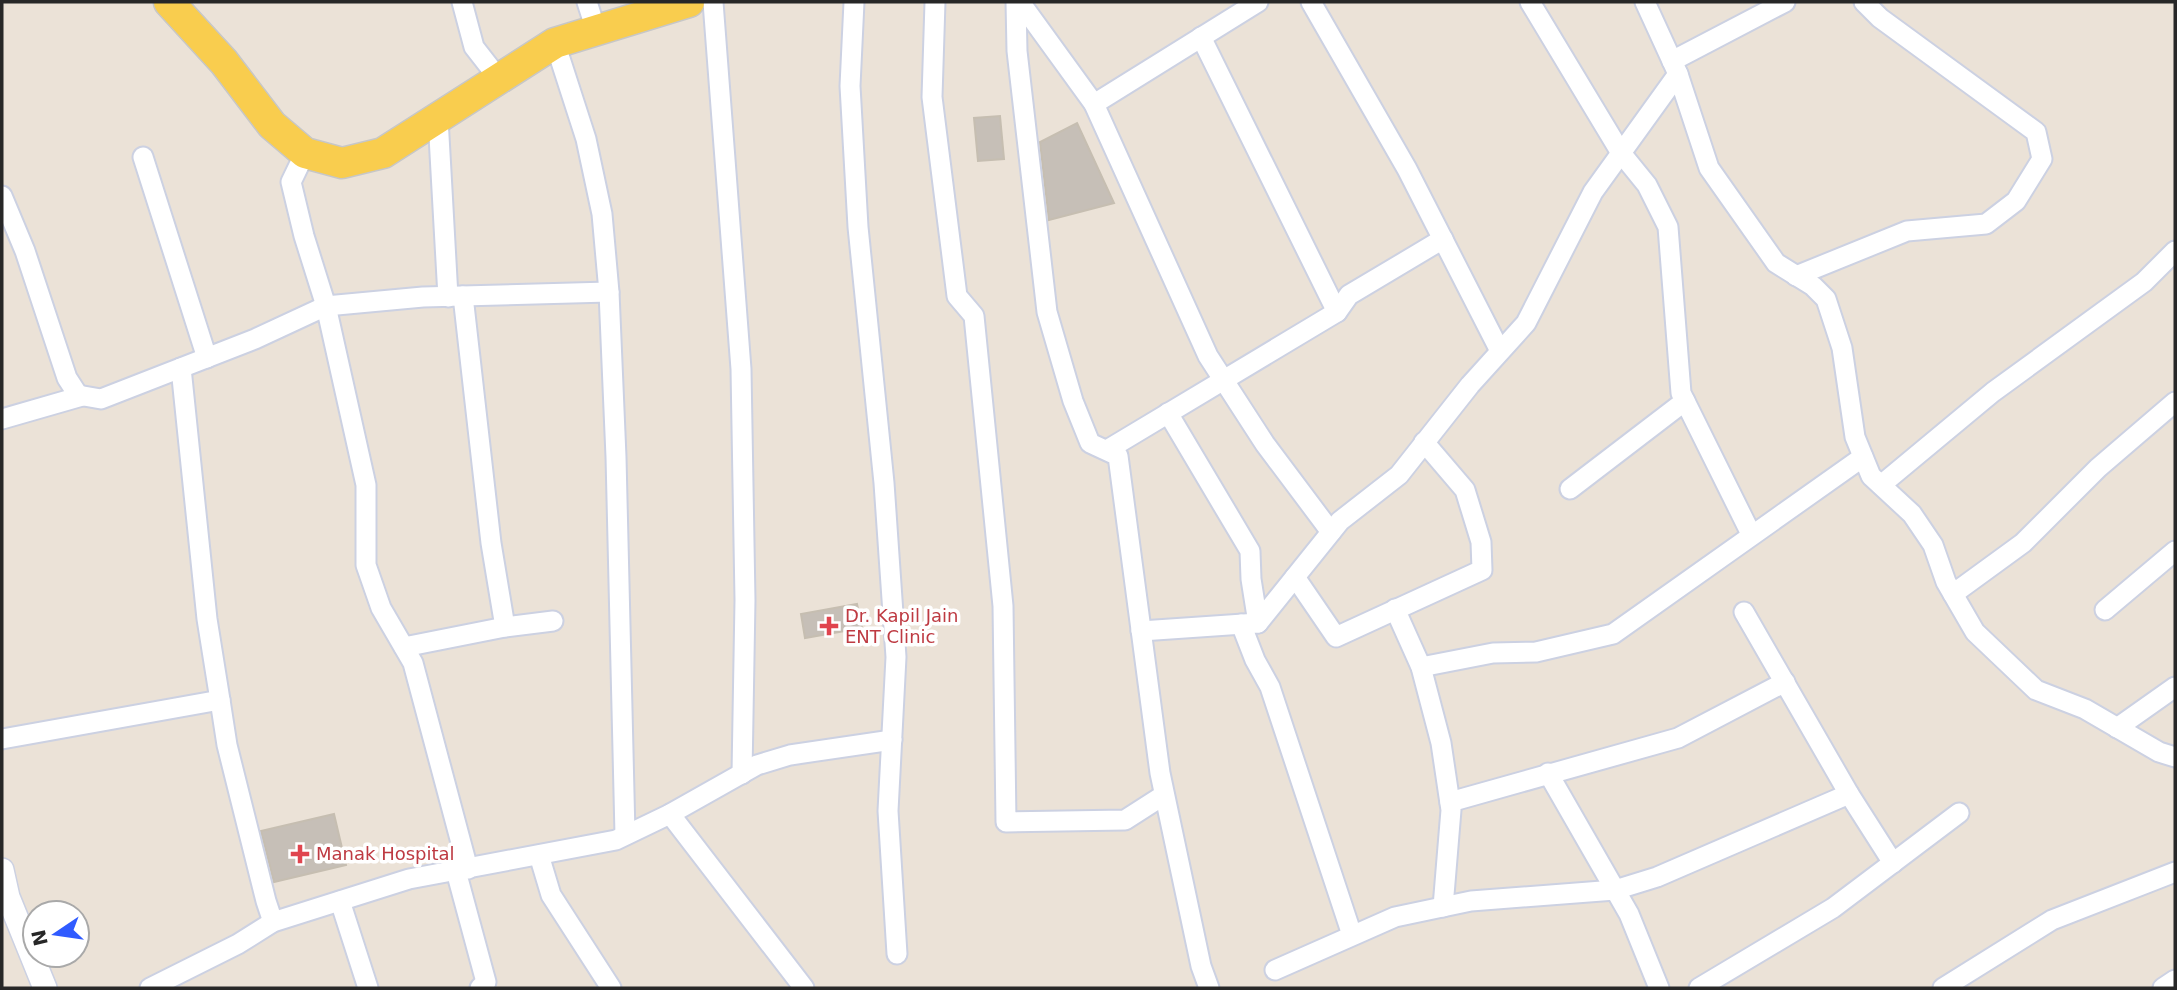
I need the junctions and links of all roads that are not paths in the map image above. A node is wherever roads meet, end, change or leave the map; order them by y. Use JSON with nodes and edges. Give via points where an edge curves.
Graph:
{"nodes":[{"id":1,"x":169,"y":2,"type":"edge"},
{"id":2,"x":462,"y":2,"type":"edge"},
{"id":3,"x":587,"y":2,"type":"edge"},
{"id":4,"x":689,"y":2,"type":"edge"},
{"id":5,"x":713,"y":2,"type":"edge"},
{"id":6,"x":854,"y":2,"type":"edge"},
{"id":7,"x":935,"y":2,"type":"edge"},
{"id":8,"x":1018,"y":2,"type":"edge"},
{"id":9,"x":1258,"y":2,"type":"edge"},
{"id":10,"x":1311,"y":2,"type":"edge"},
{"id":11,"x":1530,"y":2,"type":"edge"},
{"id":12,"x":1645,"y":2,"type":"edge"},
{"id":13,"x":1784,"y":2,"type":"edge"},
{"id":14,"x":1864,"y":2,"type":"edge"},
{"id":15,"x":1762,"y":7,"type":"edge"},
{"id":16,"x":596,"y":30,"type":"junction"},
{"id":17,"x":1200,"y":37,"type":"junction"},
{"id":18,"x":555,"y":43,"type":"junction"},
{"id":19,"x":1675,"y":67,"type":"junction"},
{"id":20,"x":499,"y":79,"type":"junction"},
{"id":21,"x":1094,"y":104,"type":"junction"},
{"id":22,"x":438,"y":118,"type":"junction"},
{"id":23,"x":304,"y":153,"type":"junction"},
{"id":24,"x":1621,"y":153,"type":"junction"},
{"id":25,"x":143,"y":157,"type":"dead end"},
{"id":26,"x":2,"y":196,"type":"edge"},
{"id":27,"x":1443,"y":239,"type":"junction"},
{"id":28,"x":2175,"y":251,"type":"edge"},
{"id":29,"x":1796,"y":276,"type":"junction"},
{"id":30,"x":609,"y":292,"type":"junction"},
{"id":31,"x":455,"y":296,"type":"junction"},
{"id":32,"x":326,"y":306,"type":"junction"},
{"id":33,"x":1337,"y":312,"type":"junction"},
{"id":34,"x":1500,"y":351,"type":"junction"},
{"id":35,"x":206,"y":358,"type":"junction"},
{"id":36,"x":181,"y":368,"type":"junction"},
{"id":37,"x":1224,"y":379,"type":"junction"},
{"id":38,"x":82,"y":396,"type":"junction"},
{"id":39,"x":1685,"y":401,"type":"junction"},
{"id":40,"x":2175,"y":402,"type":"edge"},
{"id":41,"x":1168,"y":413,"type":"junction"},
{"id":42,"x":2,"y":419,"type":"edge"},
{"id":43,"x":1424,"y":442,"type":"junction"},
{"id":44,"x":1107,"y":450,"type":"junction"},
{"id":45,"x":1863,"y":457,"type":"junction"},
{"id":46,"x":1881,"y":485,"type":"junction"},
{"id":47,"x":1570,"y":489,"type":"dead end"},
{"id":48,"x":1331,"y":532,"type":"junction"},
{"id":49,"x":1751,"y":534,"type":"junction"},
{"id":50,"x":2175,"y":551,"type":"edge"},
{"id":51,"x":1294,"y":577,"type":"junction"},
{"id":52,"x":1953,"y":594,"type":"junction"},
{"id":53,"x":1395,"y":609,"type":"junction"},
{"id":54,"x":2105,"y":610,"type":"dead end"},
{"id":55,"x":1744,"y":612,"type":"dead end"},
{"id":56,"x":553,"y":621,"type":"dead end"},
{"id":57,"x":1249,"y":623,"type":"junction"},
{"id":58,"x":505,"y":627,"type":"junction"},
{"id":59,"x":1141,"y":631,"type":"junction"},
{"id":60,"x":404,"y":647,"type":"junction"},
{"id":61,"x":1421,"y":667,"type":"junction"},
{"id":62,"x":1785,"y":682,"type":"junction"},
{"id":63,"x":2175,"y":687,"type":"edge"},
{"id":64,"x":220,"y":700,"type":"junction"},
{"id":65,"x":2117,"y":728,"type":"junction"},
{"id":66,"x":2,"y":739,"type":"edge"},
{"id":67,"x":891,"y":740,"type":"junction"},
{"id":68,"x":2175,"y":757,"type":"edge"},
{"id":69,"x":1548,"y":773,"type":"junction"},
{"id":70,"x":742,"y":774,"type":"junction"},
{"id":71,"x":1849,"y":794,"type":"junction"},
{"id":72,"x":1164,"y":795,"type":"junction"},
{"id":73,"x":1450,"y":802,"type":"junction"},
{"id":74,"x":1959,"y":813,"type":"dead end"},
{"id":75,"x":670,"y":814,"type":"junction"},
{"id":76,"x":625,"y":835,"type":"junction"},
{"id":77,"x":539,"y":855,"type":"junction"},
{"id":78,"x":1893,"y":863,"type":"junction"},
{"id":79,"x":2,"y":870,"type":"edge"},
{"id":80,"x":462,"y":870,"type":"junction"},
{"id":81,"x":2175,"y":872,"type":"edge"},
{"id":82,"x":1615,"y":890,"type":"junction"},
{"id":83,"x":340,"y":901,"type":"junction"},
{"id":84,"x":1443,"y":907,"type":"junction"},
{"id":85,"x":273,"y":922,"type":"junction"},
{"id":86,"x":1352,"y":935,"type":"junction"},
{"id":87,"x":897,"y":954,"type":"dead end"},
{"id":88,"x":1275,"y":970,"type":"dead end"},
{"id":89,"x":2175,"y":980,"type":"edge"},
{"id":90,"x":45,"y":988,"type":"edge"},
{"id":91,"x":150,"y":988,"type":"edge"},
{"id":92,"x":368,"y":988,"type":"edge"},
{"id":93,"x":480,"y":988,"type":"edge"},
{"id":94,"x":611,"y":988,"type":"edge"},
{"id":95,"x":804,"y":988,"type":"edge"},
{"id":96,"x":1209,"y":988,"type":"edge"},
{"id":97,"x":1659,"y":988,"type":"edge"},
{"id":98,"x":1699,"y":988,"type":"edge"},
{"id":99,"x":1943,"y":988,"type":"edge"},
{"id":100,"x":2163,"y":988,"type":"edge"}],
"edges":[{"from":1,"to":23,"type":"main road","via":[[224,62],[272,125]]},
{"from":2,"to":20,"type":"street","via":[[474,47]]},
{"from":3,"to":16,"type":"street"},
{"from":4,"to":16,"type":"main road"},
{"from":5,"to":70,"type":"street","via":[[741,369]]},
{"from":6,"to":67,"type":"street","via":[[850,86],[858,227],[896,657]]},
{"from":7,"to":72,"type":"street","via":[[932,97],[957,296],[974,316],[1003,606],[1006,822],[1125,820]]},
{"from":8,"to":21,"type":"street"},
{"from":8,"to":44,"type":"street","via":[[1017,51],[1046,312],[1090,443]]},
{"from":9,"to":17,"type":"street"},
{"from":10,"to":27,"type":"street"},
{"from":11,"to":24,"type":"street"},
{"from":12,"to":19,"type":"street"},
{"from":13,"to":15,"type":"street"},
{"from":14,"to":29,"type":"street","via":[[2036,132],[2042,159],[2015,201],[1986,225],[1907,231]]},
{"from":15,"to":19,"type":"street"},
{"from":16,"to":18,"type":"main road"},
{"from":17,"to":21,"type":"street"},
{"from":17,"to":33,"type":"street"},
{"from":18,"to":20,"type":"main road"},
{"from":18,"to":30,"type":"street","via":[[586,139],[602,214]]},
{"from":19,"to":24,"type":"street"},
{"from":19,"to":29,"type":"street","via":[[1709,168],[1776,263]]},
{"from":20,"to":22,"type":"main road"},
{"from":21,"to":37,"type":"street","via":[[1209,356]]},
{"from":22,"to":23,"type":"main road","via":[[383,153],[342,163]]},
{"from":22,"to":31,"type":"street"},
{"from":23,"to":32,"type":"street","via":[[291,182]]},
{"from":24,"to":34,"type":"street","via":[[1593,192],[1526,323]]},
{"from":24,"to":39,"type":"street","via":[[1647,185],[1668,227]]},
{"from":25,"to":35,"type":"street"},
{"from":26,"to":38,"type":"street","via":[[67,378]]},
{"from":27,"to":33,"type":"street","via":[[1349,295]]},
{"from":27,"to":34,"type":"street"},
{"from":28,"to":46,"type":"street","via":[[2144,282],[1993,392]]},
{"from":29,"to":45,"type":"street","via":[[1826,299],[1842,348],[1854,437]]},
{"from":30,"to":31,"type":"street"},
{"from":30,"to":76,"type":"street"},
{"from":31,"to":32,"type":"street"},
{"from":31,"to":58,"type":"street"},
{"from":32,"to":35,"type":"street"},
{"from":32,"to":60,"type":"street","via":[[366,485],[366,565],[381,608]]},
{"from":33,"to":37,"type":"street"},
{"from":34,"to":43,"type":"street"},
{"from":35,"to":36,"type":"street"},
{"from":36,"to":38,"type":"street","via":[[101,400]]},
{"from":36,"to":64,"type":"street"},
{"from":37,"to":41,"type":"street"},
{"from":37,"to":48,"type":"street","via":[[1265,444]]},
{"from":38,"to":42,"type":"street"},
{"from":39,"to":47,"type":"street"},
{"from":39,"to":49,"type":"street"},
{"from":40,"to":52,"type":"street","via":[[2098,468],[2023,543]]},
{"from":41,"to":44,"type":"street"},
{"from":41,"to":57,"type":"street","via":[[1250,551]]},
{"from":43,"to":48,"type":"street","via":[[1399,475]]},
{"from":43,"to":53,"type":"street","via":[[1465,490],[1481,542],[1482,570]]},
{"from":44,"to":59,"type":"street","via":[[1118,456]]},
{"from":45,"to":46,"type":"street","via":[[1871,476]]},
{"from":45,"to":49,"type":"street"},
{"from":46,"to":52,"type":"street","via":[[1926,534]]},
{"from":48,"to":51,"type":"street"},
{"from":49,"to":61,"type":"street","via":[[1613,634],[1536,652],[1493,653]]},
{"from":50,"to":54,"type":"street"},
{"from":51,"to":53,"type":"street","via":[[1336,636]]},
{"from":51,"to":57,"type":"street"},
{"from":52,"to":65,"type":"street","via":[[1975,632],[2036,690],[2085,709]]},
{"from":53,"to":61,"type":"street"},
{"from":55,"to":62,"type":"street"},
{"from":56,"to":58,"type":"street"},
{"from":57,"to":59,"type":"street"},
{"from":57,"to":86,"type":"street","via":[[1255,660],[1270,687]]},
{"from":58,"to":60,"type":"street"},
{"from":59,"to":72,"type":"street"},
{"from":60,"to":80,"type":"street","via":[[412,663]]},
{"from":61,"to":73,"type":"street","via":[[1441,743]]},
{"from":62,"to":69,"type":"street","via":[[1678,738]]},
{"from":62,"to":71,"type":"street"},
{"from":63,"to":65,"type":"street"},
{"from":64,"to":66,"type":"street"},
{"from":64,"to":85,"type":"street","via":[[227,745]]},
{"from":65,"to":68,"type":"street"},
{"from":67,"to":70,"type":"street","via":[[790,755]]},
{"from":67,"to":87,"type":"street","via":[[888,811]]},
{"from":69,"to":73,"type":"street"},
{"from":69,"to":82,"type":"street"},
{"from":70,"to":75,"type":"street"},
{"from":71,"to":78,"type":"street"},
{"from":71,"to":82,"type":"street","via":[[1657,877]]},
{"from":72,"to":96,"type":"street"},
{"from":73,"to":84,"type":"street"},
{"from":74,"to":78,"type":"street"},
{"from":75,"to":76,"type":"street"},
{"from":75,"to":95,"type":"street"},
{"from":76,"to":77,"type":"street"},
{"from":77,"to":80,"type":"street"},
{"from":77,"to":94,"type":"street","via":[[551,895]]},
{"from":78,"to":98,"type":"street","via":[[1833,908]]},
{"from":79,"to":90,"type":"street","via":[[8,897]]},
{"from":80,"to":83,"type":"street","via":[[409,879]]},
{"from":80,"to":93,"type":"street","via":[[486,982]]},
{"from":81,"to":99,"type":"street","via":[[2052,920]]},
{"from":82,"to":84,"type":"street"},
{"from":82,"to":97,"type":"street"},
{"from":83,"to":85,"type":"street"},
{"from":83,"to":92,"type":"street"},
{"from":84,"to":86,"type":"street","via":[[1395,918]]},
{"from":85,"to":91,"type":"street"},
{"from":86,"to":88,"type":"street"},
{"from":89,"to":100,"type":"street"}]}
